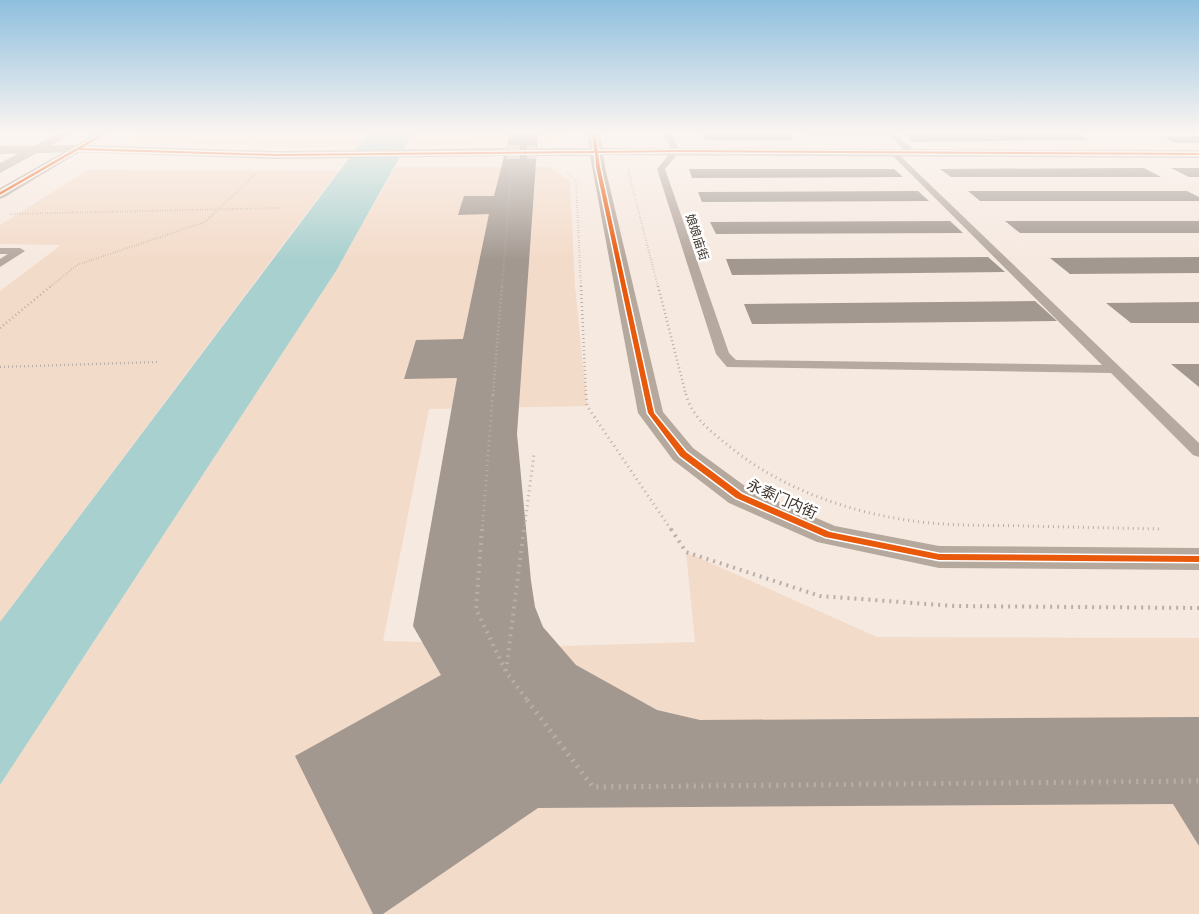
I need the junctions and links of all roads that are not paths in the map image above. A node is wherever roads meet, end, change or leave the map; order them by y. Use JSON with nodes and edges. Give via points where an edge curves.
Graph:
{"nodes":[{"id":1,"x":31,"y":176,"type":"edge"},
{"id":2,"x":600,"y":176,"type":"edge"},
{"id":3,"x":663,"y":176,"type":"edge"},
{"id":4,"x":918,"y":176,"type":"edge"},
{"id":5,"x":0,"y":194,"type":"edge"},
{"id":6,"x":0,"y":251,"type":"edge"},
{"id":7,"x":0,"y":264,"type":"edge"},
{"id":8,"x":1116,"y":369,"type":"junction"},
{"id":9,"x":1199,"y":452,"type":"edge"},
{"id":10,"x":1199,"y":559,"type":"edge"}],
"edges":[{"from":1,"to":5,"type":"main road"},
{"from":2,"to":10,"type":"main road","name":"永泰门内街","via":[[651,413],[682,454],[739,496],[828,535],[939,557]]},
{"from":3,"to":8,"type":"lane","name":"娘娘庙街","via":[[722,354],[732,364]]},
{"from":4,"to":8,"type":"lane"},
{"from":6,"to":7,"type":"lane","via":[[20,250]]},
{"from":8,"to":9,"type":"lane"}]}
